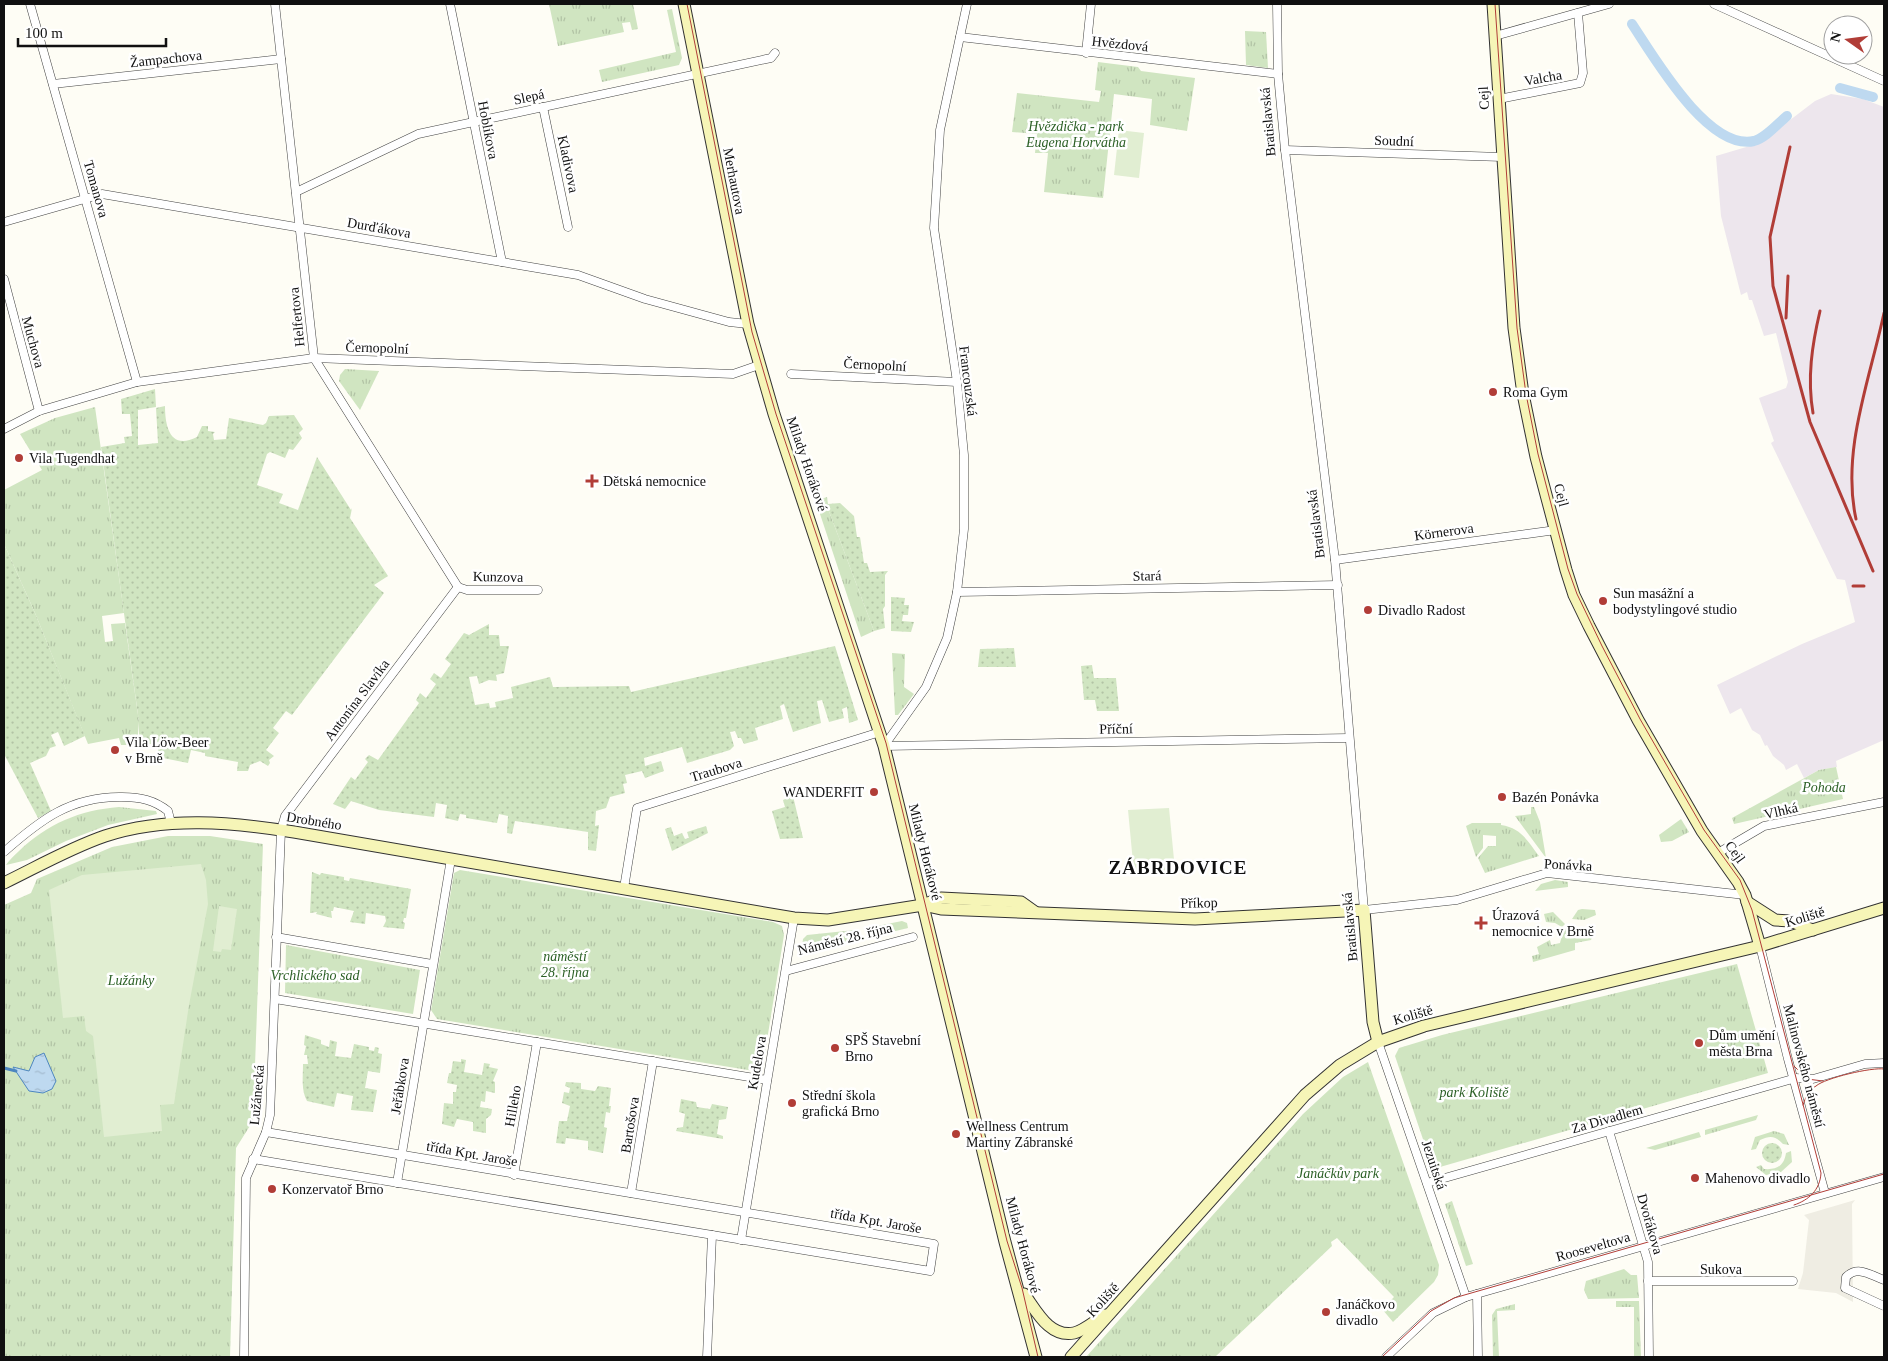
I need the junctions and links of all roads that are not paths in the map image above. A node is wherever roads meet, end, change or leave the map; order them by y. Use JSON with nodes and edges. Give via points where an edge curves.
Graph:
{"nodes":[{"id":1,"x":30,"y":4,"type":"edge"},
{"id":2,"x":275,"y":4,"type":"edge"},
{"id":3,"x":450,"y":4,"type":"edge"},
{"id":4,"x":684,"y":4,"type":"edge"},
{"id":5,"x":966,"y":4,"type":"edge"},
{"id":6,"x":1091,"y":4,"type":"edge"},
{"id":7,"x":1278,"y":4,"type":"edge"},
{"id":8,"x":1493,"y":4,"type":"edge"},
{"id":9,"x":1609,"y":4,"type":"edge"},
{"id":10,"x":1714,"y":4,"type":"edge"},
{"id":11,"x":1578,"y":13,"type":"junction"},
{"id":12,"x":1495,"y":36,"type":"junction"},
{"id":13,"x":960,"y":37,"type":"junction"},
{"id":14,"x":775,"y":53,"type":"dead end"},
{"id":15,"x":1086,"y":53,"type":"junction"},
{"id":16,"x":281,"y":59,"type":"junction"},
{"id":17,"x":698,"y":74,"type":"junction"},
{"id":18,"x":1278,"y":74,"type":"junction"},
{"id":19,"x":1884,"y":81,"type":"edge"},
{"id":20,"x":53,"y":84,"type":"junction"},
{"id":21,"x":1499,"y":99,"type":"junction"},
{"id":22,"x":543,"y":107,"type":"junction"},
{"id":23,"x":474,"y":122,"type":"junction"},
{"id":24,"x":1285,"y":150,"type":"junction"},
{"id":25,"x":1502,"y":157,"type":"junction"},
{"id":26,"x":296,"y":192,"type":"junction"},
{"id":27,"x":86,"y":197,"type":"junction"},
{"id":28,"x":4,"y":222,"type":"edge"},
{"id":29,"x":568,"y":226,"type":"dead end"},
{"id":30,"x":300,"y":228,"type":"junction"},
{"id":31,"x":502,"y":262,"type":"junction"},
{"id":32,"x":4,"y":280,"type":"edge"},
{"id":33,"x":748,"y":324,"type":"junction"},
{"id":34,"x":314,"y":358,"type":"junction"},
{"id":35,"x":758,"y":364,"type":"junction"},
{"id":36,"x":792,"y":374,"type":"dead end"},
{"id":37,"x":137,"y":382,"type":"junction"},
{"id":38,"x":957,"y":382,"type":"junction"},
{"id":39,"x":39,"y":411,"type":"junction"},
{"id":40,"x":4,"y":429,"type":"edge"},
{"id":41,"x":1556,"y":530,"type":"junction"},
{"id":42,"x":1335,"y":560,"type":"junction"},
{"id":43,"x":1338,"y":586,"type":"junction"},
{"id":44,"x":458,"y":587,"type":"junction"},
{"id":45,"x":538,"y":590,"type":"dead end"},
{"id":46,"x":957,"y":592,"type":"junction"},
{"id":47,"x":880,"y":732,"type":"junction"},
{"id":48,"x":1349,"y":738,"type":"junction"},
{"id":49,"x":884,"y":746,"type":"junction"},
{"id":50,"x":1884,"y":802,"type":"edge"},
{"id":51,"x":171,"y":823,"type":"junction"},
{"id":52,"x":281,"y":830,"type":"junction"},
{"id":53,"x":4,"y":852,"type":"edge"},
{"id":54,"x":1718,"y":853,"type":"junction"},
{"id":55,"x":451,"y":860,"type":"junction"},
{"id":56,"x":4,"y":882,"type":"edge"},
{"id":57,"x":624,"y":888,"type":"junction"},
{"id":58,"x":1746,"y":898,"type":"junction"},
{"id":59,"x":923,"y":905,"type":"junction"},
{"id":60,"x":1884,"y":908,"type":"edge"},
{"id":61,"x":1364,"y":910,"type":"junction"},
{"id":62,"x":794,"y":918,"type":"junction"},
{"id":63,"x":1813,"y":930,"type":"junction"},
{"id":64,"x":276,"y":937,"type":"junction"},
{"id":65,"x":913,"y":937,"type":"dead end"},
{"id":66,"x":1760,"y":946,"type":"junction"},
{"id":67,"x":432,"y":964,"type":"junction"},
{"id":68,"x":786,"y":970,"type":"junction"},
{"id":69,"x":274,"y":999,"type":"junction"},
{"id":70,"x":423,"y":1022,"type":"junction"},
{"id":71,"x":537,"y":1042,"type":"junction"},
{"id":72,"x":1378,"y":1042,"type":"junction"},
{"id":73,"x":653,"y":1062,"type":"junction"},
{"id":74,"x":1884,"y":1063,"type":"edge"},
{"id":75,"x":1794,"y":1079,"type":"junction"},
{"id":76,"x":767,"y":1080,"type":"junction"},
{"id":77,"x":1609,"y":1131,"type":"junction"},
{"id":78,"x":266,"y":1132,"type":"junction"},
{"id":79,"x":401,"y":1155,"type":"junction"},
{"id":80,"x":253,"y":1159,"type":"junction"},
{"id":81,"x":514,"y":1175,"type":"junction"},
{"id":82,"x":1884,"y":1176,"type":"edge"},
{"id":83,"x":397,"y":1183,"type":"junction"},
{"id":84,"x":1427,"y":1183,"type":"junction"},
{"id":85,"x":1826,"y":1193,"type":"junction"},
{"id":86,"x":631,"y":1194,"type":"junction"},
{"id":87,"x":746,"y":1212,"type":"junction"},
{"id":88,"x":712,"y":1235,"type":"junction"},
{"id":89,"x":741,"y":1240,"type":"junction"},
{"id":90,"x":1644,"y":1245,"type":"junction"},
{"id":91,"x":1884,"y":1280,"type":"edge"},
{"id":92,"x":1648,"y":1281,"type":"junction"},
{"id":93,"x":1793,"y":1281,"type":"dead end"},
{"id":94,"x":1020,"y":1288,"type":"junction"},
{"id":95,"x":1477,"y":1294,"type":"junction"},
{"id":96,"x":1466,"y":1297,"type":"junction"},
{"id":97,"x":1884,"y":1306,"type":"edge"},
{"id":98,"x":1115,"y":1309,"type":"junction"},
{"id":99,"x":244,"y":1357,"type":"edge"},
{"id":100,"x":707,"y":1357,"type":"edge"},
{"id":101,"x":1036,"y":1357,"type":"edge"},
{"id":102,"x":1072,"y":1357,"type":"edge"},
{"id":103,"x":1386,"y":1357,"type":"edge"},
{"id":104,"x":1478,"y":1357,"type":"edge"},
{"id":105,"x":1649,"y":1357,"type":"edge"}],
"edges":[{"from":1,"to":20,"type":"street","name":"Tomanova"},
{"from":2,"to":16,"type":"street","name":"Helfertova"},
{"from":3,"to":23,"type":"street","name":"Hoblíkova"},
{"from":4,"to":17,"type":"street","name":"Merhautova"},
{"from":5,"to":13,"type":"street","name":"Francouzská"},
{"from":6,"to":15,"type":"street"},
{"from":7,"to":18,"type":"street","name":"Bratislavská"},
{"from":8,"to":12,"type":"street","name":"Cejl"},
{"from":9,"to":11,"type":"street"},
{"from":10,"to":19,"type":"street"},
{"from":11,"to":12,"type":"street"},
{"from":11,"to":21,"type":"street","name":"Valcha","via":[[1582,79],[1575,85]]},
{"from":12,"to":21,"type":"street","name":"Cejl"},
{"from":13,"to":15,"type":"street","name":"Hvězdová"},
{"from":13,"to":38,"type":"street","name":"Francouzská","via":[[940,130],[934,228]]},
{"from":14,"to":17,"type":"street","name":"Slepá","via":[[771,58]]},
{"from":15,"to":18,"type":"street","name":"Hvězdová"},
{"from":16,"to":20,"type":"street","name":"Žampachova"},
{"from":16,"to":26,"type":"street","name":"Helfertova"},
{"from":17,"to":22,"type":"street","name":"Slepá"},
{"from":17,"to":33,"type":"street","name":"Merhautova"},
{"from":18,"to":24,"type":"street","name":"Bratislavská"},
{"from":20,"to":27,"type":"street","name":"Tomanova"},
{"from":21,"to":25,"type":"street","name":"Cejl"},
{"from":22,"to":23,"type":"street","name":"Slepá"},
{"from":22,"to":29,"type":"street","name":"Kladivova"},
{"from":23,"to":26,"type":"street","name":"Slepá","via":[[418,134]]},
{"from":23,"to":31,"type":"street","name":"Hoblíkova"},
{"from":24,"to":25,"type":"street","name":"Soudní"},
{"from":24,"to":42,"type":"street","name":"Bratislavská"},
{"from":25,"to":41,"type":"street","name":"Cejl","via":[[1514,328],[1523,394],[1537,464]]},
{"from":26,"to":30,"type":"street","name":"Helfertova"},
{"from":27,"to":28,"type":"street","name":"Durďákova"},
{"from":27,"to":30,"type":"street","name":"Durďákova","via":[[102,194]]},
{"from":27,"to":37,"type":"street","name":"Tomanova"},
{"from":30,"to":31,"type":"street","name":"Durďákova"},
{"from":30,"to":34,"type":"street","name":"Helfertova"},
{"from":31,"to":33,"type":"street","name":"Durďákova","via":[[578,275],[645,299],[729,322]]},
{"from":32,"to":39,"type":"street","name":"Muchova"},
{"from":33,"to":35,"type":"street","name":"Merhautova"},
{"from":34,"to":35,"type":"street","name":"Černopolní","via":[[734,374]]},
{"from":34,"to":37,"type":"street","name":"Černopolní"},
{"from":34,"to":44,"type":"street","name":"Helfertova"},
{"from":35,"to":47,"type":"street","name":"Milady Horákové"},
{"from":36,"to":38,"type":"street","name":"Černopolní"},
{"from":37,"to":39,"type":"street","name":"Černopolní"},
{"from":38,"to":46,"type":"street","name":"Francouzská","via":[[964,455],[964,529]]},
{"from":39,"to":40,"type":"street","name":"Černopolní"},
{"from":41,"to":42,"type":"street","name":"Körnerova"},
{"from":41,"to":54,"type":"street","name":"Cejl","via":[[1574,595],[1600,648],[1697,824]]},
{"from":42,"to":43,"type":"street","name":"Bratislavská"},
{"from":43,"to":46,"type":"street","name":"Stará"},
{"from":43,"to":48,"type":"street","name":"Bratislavská"},
{"from":44,"to":45,"type":"street","name":"Kunzova","via":[[466,590]]},
{"from":44,"to":52,"type":"street","name":"Antonína Slavíka","via":[[285,816]]},
{"from":46,"to":49,"type":"street","name":"Francouzská","via":[[947,638],[926,687]]},
{"from":47,"to":49,"type":"street","name":"Milady Horákové"},
{"from":47,"to":57,"type":"street","name":"Traubova","via":[[637,808]]},
{"from":48,"to":49,"type":"street","name":"Příční"},
{"from":48,"to":61,"type":"street","name":"Bratislavská"},
{"from":49,"to":59,"type":"street","name":"Milady Horákové"},
{"from":50,"to":54,"type":"street","name":"Vlhká","via":[[1764,826]]},
{"from":51,"to":52,"type":"street","name":"Drobného","via":[[230,823]]},
{"from":51,"to":53,"type":"street","via":[[168,811],[156,801],[133,797],[82,800],[55,812]]},
{"from":51,"to":56,"type":"street","name":"Drobného","via":[[103,837]]},
{"from":52,"to":55,"type":"street","name":"Drobného"},
{"from":52,"to":64,"type":"street","name":"Lužánecká"},
{"from":54,"to":58,"type":"street","name":"Cejl"},
{"from":55,"to":57,"type":"street"},
{"from":55,"to":67,"type":"street"},
{"from":57,"to":62,"type":"street"},
{"from":58,"to":61,"type":"street","name":"Ponávka","via":[[1547,873],[1457,900]]},
{"from":58,"to":63,"type":"street","via":[[1775,920],[1790,921]]},
{"from":58,"to":66,"type":"street","name":"Cejl"},
{"from":59,"to":61,"type":"street","name":"Příkop","via":[[940,909],[1195,919]]},
{"from":59,"to":62,"type":"street","name":"Náměstí 28. října","via":[[828,920]]},
{"from":59,"to":94,"type":"street","name":"Milady Horákové","via":[[1005,1242]]},
{"from":60,"to":63,"type":"street","name":"Koliště"},
{"from":61,"to":72,"type":"street","name":"Bratislavská","via":[[1373,1022]]},
{"from":62,"to":68,"type":"street","name":"Kudelova"},
{"from":63,"to":66,"type":"street","name":"Koliště"},
{"from":64,"to":67,"type":"street"},
{"from":64,"to":69,"type":"street","name":"Lužánecká"},
{"from":65,"to":68,"type":"street","name":"Náměstí 28. října"},
{"from":66,"to":72,"type":"street","name":"Koliště","via":[[1424,1026]]},
{"from":66,"to":75,"type":"street","name":"Malinovského náměstí"},
{"from":67,"to":70,"type":"street"},
{"from":68,"to":76,"type":"street","name":"Kudelova"},
{"from":69,"to":70,"type":"street"},
{"from":69,"to":78,"type":"street","name":"Lužánecká","via":[[270,1115]]},
{"from":70,"to":71,"type":"street"},
{"from":70,"to":79,"type":"street","name":"Jeřábkova"},
{"from":71,"to":73,"type":"street"},
{"from":71,"to":81,"type":"street","name":"Hilleho"},
{"from":72,"to":84,"type":"street","name":"Jezuitská"},
{"from":72,"to":98,"type":"street","name":"Koliště","via":[[1340,1065],[1305,1095]]},
{"from":73,"to":76,"type":"street"},
{"from":73,"to":86,"type":"street","name":"Bartošova"},
{"from":74,"to":75,"type":"street","name":"Za Divadlem","via":[[1865,1064],[1813,1079]]},
{"from":75,"to":77,"type":"street","name":"Za Divadlem"},
{"from":75,"to":85,"type":"street","name":"Malinovského náměstí"},
{"from":76,"to":87,"type":"street","name":"Kudelova"},
{"from":77,"to":84,"type":"street","name":"Za Divadlem"},
{"from":77,"to":90,"type":"street","name":"Dvořákova"},
{"from":78,"to":79,"type":"street","name":"třída Kpt. Jaroše"},
{"from":78,"to":80,"type":"street","name":"Lužánecká"},
{"from":79,"to":81,"type":"street","name":"třída Kpt. Jaroše"},
{"from":79,"to":83,"type":"street"},
{"from":80,"to":83,"type":"street","name":"třída Kpt. Jaroše"},
{"from":80,"to":99,"type":"street","name":"Lužánecká","via":[[246,1178]]},
{"from":81,"to":86,"type":"street","name":"třída Kpt. Jaroše"},
{"from":82,"to":85,"type":"street","name":"Rooseveltova"},
{"from":83,"to":88,"type":"street","name":"třída Kpt. Jaroše"},
{"from":84,"to":96,"type":"street","name":"Jezuitská"},
{"from":85,"to":90,"type":"street","name":"Rooseveltova"},
{"from":86,"to":87,"type":"street","name":"třída Kpt. Jaroše"},
{"from":87,"to":89,"type":"street"},
{"from":87,"to":89,"type":"street","name":"třída Kpt. Jaroše","via":[[934,1244],[930,1271]]},
{"from":88,"to":89,"type":"street","name":"třída Kpt. Jaroše"},
{"from":88,"to":100,"type":"street"},
{"from":90,"to":92,"type":"street","name":"Dvořákova"},
{"from":90,"to":95,"type":"street","name":"Rooseveltova"},
{"from":91,"to":97,"type":"street","via":[[1853,1270],[1846,1277],[1845,1288]]},
{"from":92,"to":93,"type":"street","name":"Sukova"},
{"from":92,"to":105,"type":"street","name":"Dvořákova"},
{"from":94,"to":98,"type":"street","via":[[1048,1326],[1059,1332],[1074,1333]]},
{"from":94,"to":101,"type":"street","name":"Milady Horákové"},
{"from":95,"to":96,"type":"street","name":"Rooseveltova"},
{"from":95,"to":104,"type":"street"},
{"from":96,"to":103,"type":"street","name":"Rooseveltova","via":[[1433,1313]]},
{"from":98,"to":102,"type":"street","name":"Koliště"}]}
